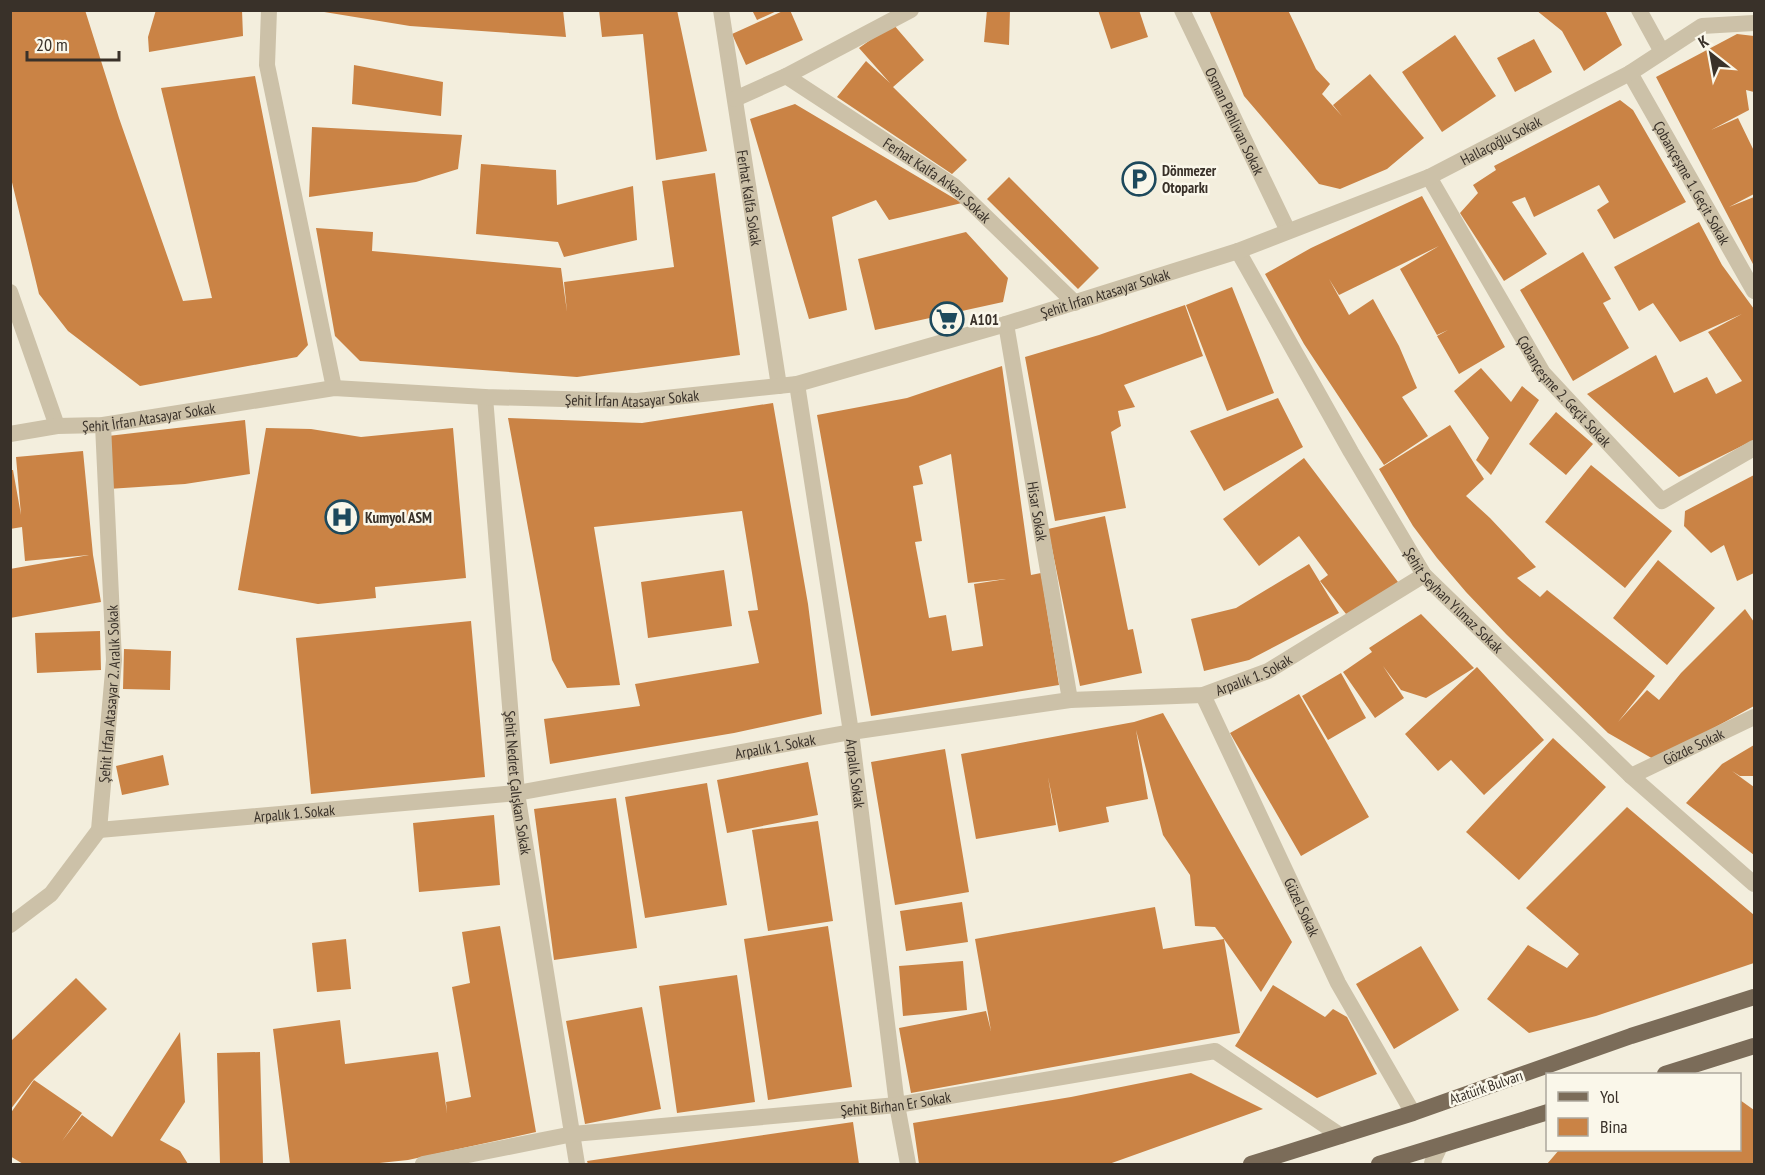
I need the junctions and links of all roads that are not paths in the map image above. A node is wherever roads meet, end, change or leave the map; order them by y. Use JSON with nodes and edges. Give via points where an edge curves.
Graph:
{"nodes":[{"id":1,"x":269,"y":10,"type":"edge"},
{"id":2,"x":721,"y":10,"type":"edge"},
{"id":3,"x":911,"y":10,"type":"edge"},
{"id":4,"x":1182,"y":10,"type":"edge"},
{"id":5,"x":1639,"y":10,"type":"edge"},
{"id":6,"x":1755,"y":23,"type":"edge"},
{"id":7,"x":1662,"y":52,"type":"junction"},
{"id":8,"x":1630,"y":73,"type":"junction"},
{"id":9,"x":786,"y":75,"type":"junction"},
{"id":10,"x":735,"y":99,"type":"junction"},
{"id":11,"x":1429,"y":177,"type":"junction"},
{"id":12,"x":1288,"y":231,"type":"junction"},
{"id":13,"x":1238,"y":251,"type":"junction"},
{"id":14,"x":1755,"y":291,"type":"edge"},
{"id":15,"x":10,"y":292,"type":"edge"},
{"id":16,"x":1075,"y":303,"type":"junction"},
{"id":17,"x":1006,"y":324,"type":"junction"},
{"id":18,"x":797,"y":384,"type":"junction"},
{"id":19,"x":779,"y":386,"type":"junction"},
{"id":20,"x":334,"y":388,"type":"junction"},
{"id":21,"x":485,"y":397,"type":"junction"},
{"id":22,"x":103,"y":425,"type":"junction"},
{"id":23,"x":57,"y":426,"type":"junction"},
{"id":24,"x":10,"y":434,"type":"edge"},
{"id":25,"x":1755,"y":448,"type":"edge"},
{"id":26,"x":1424,"y":575,"type":"junction"},
{"id":27,"x":1203,"y":695,"type":"junction"},
{"id":28,"x":1070,"y":700,"type":"junction"},
{"id":29,"x":1755,"y":717,"type":"edge"},
{"id":30,"x":851,"y":732,"type":"junction"},
{"id":31,"x":1631,"y":776,"type":"junction"},
{"id":32,"x":517,"y":793,"type":"junction"},
{"id":33,"x":99,"y":830,"type":"junction"},
{"id":34,"x":1755,"y":884,"type":"edge"},
{"id":35,"x":10,"y":925,"type":"edge"},
{"id":36,"x":1755,"y":997,"type":"edge"},
{"id":37,"x":1755,"y":1046,"type":"edge"},
{"id":38,"x":1668,"y":1073,"type":"edge"},
{"id":39,"x":897,"y":1106,"type":"junction"},
{"id":40,"x":1413,"y":1113,"type":"junction"},
{"id":41,"x":1546,"y":1113,"type":"edge"},
{"id":42,"x":573,"y":1134,"type":"junction"},
{"id":43,"x":1341,"y":1136,"type":"junction"},
{"id":44,"x":1440,"y":1146,"type":"junction"},
{"id":45,"x":423,"y":1164,"type":"edge"},
{"id":46,"x":577,"y":1164,"type":"edge"},
{"id":47,"x":908,"y":1164,"type":"edge"},
{"id":48,"x":1251,"y":1164,"type":"edge"},
{"id":49,"x":1379,"y":1164,"type":"edge"},
{"id":50,"x":1432,"y":1164,"type":"edge"}],
"edges":[{"from":1,"to":20,"type":"street","via":[[267,65]]},
{"from":2,"to":10,"type":"street","name":"Ferhat Kalfa Sokak"},
{"from":3,"to":9,"type":"street"},
{"from":4,"to":12,"type":"street","name":"Osman Pehlivan Sokak"},
{"from":5,"to":7,"type":"street"},
{"from":6,"to":7,"type":"street","name":"Hallaçoğlu Sokak","via":[[1702,26]]},
{"from":7,"to":8,"type":"street","name":"Hallaçoğlu Sokak"},
{"from":8,"to":11,"type":"street","name":"Hallaçoğlu Sokak"},
{"from":8,"to":14,"type":"street","name":"Çobançeşme 1. Geçit Sokak"},
{"from":9,"to":10,"type":"street"},
{"from":9,"to":16,"type":"street","name":"Ferhat Kalfa Arkası Sokak","via":[[954,186]]},
{"from":10,"to":19,"type":"street","name":"Ferhat Kalfa Sokak"},
{"from":11,"to":12,"type":"street","name":"Hallaçoğlu Sokak"},
{"from":11,"to":25,"type":"street","name":"Çobançeşme 2. Geçit Sokak","via":[[1543,373],[1662,501]]},
{"from":12,"to":13,"type":"street","name":"Hallaçoğlu Sokak"},
{"from":13,"to":16,"type":"street","name":"Şehit İrfan Atasayar Sokak"},
{"from":13,"to":26,"type":"street","name":"Şehit Seyhan Yılmaz Sokak"},
{"from":15,"to":23,"type":"street"},
{"from":16,"to":17,"type":"street","name":"Şehit İrfan Atasayar Sokak"},
{"from":17,"to":18,"type":"street","name":"Şehit İrfan Atasayar Sokak"},
{"from":17,"to":28,"type":"street","name":"Hisar Sokak"},
{"from":18,"to":19,"type":"street","name":"Şehit İrfan Atasayar Sokak"},
{"from":18,"to":30,"type":"street","name":"Arpalık Sokak"},
{"from":19,"to":21,"type":"street","name":"Şehit İrfan Atasayar Sokak","via":[[637,400]]},
{"from":20,"to":21,"type":"street","name":"Şehit İrfan Atasayar Sokak"},
{"from":20,"to":22,"type":"street","name":"Şehit İrfan Atasayar Sokak"},
{"from":21,"to":32,"type":"street","name":"Şehit Nedret Çalışkan Sokak"},
{"from":22,"to":23,"type":"street","name":"Şehit İrfan Atasayar Sokak"},
{"from":22,"to":33,"type":"street","name":"Şehit İrfan Atasayar 2. Aralık Sokak","via":[[114,660]]},
{"from":23,"to":24,"type":"street","name":"Şehit İrfan Atasayar Sokak"},
{"from":26,"to":27,"type":"street","name":"Arpalık 1. Sokak","via":[[1268,671]]},
{"from":26,"to":31,"type":"street","name":"Şehit Seyhan Yılmaz Sokak"},
{"from":27,"to":28,"type":"street","name":"Arpalık 1. Sokak"},
{"from":27,"to":40,"type":"street","name":"Güzel Sokak","via":[[1338,983]]},
{"from":28,"to":30,"type":"street","name":"Arpalık 1. Sokak"},
{"from":29,"to":31,"type":"street","name":"Gözde Sokak"},
{"from":30,"to":32,"type":"street","name":"Arpalık 1. Sokak"},
{"from":30,"to":39,"type":"street","name":"Arpalık Sokak"},
{"from":31,"to":34,"type":"street","name":"Şehit Seyhan Yılmaz Sokak"},
{"from":32,"to":33,"type":"street","name":"Arpalık 1. Sokak"},
{"from":32,"to":42,"type":"street","name":"Şehit Nedret Çalışkan Sokak"},
{"from":33,"to":35,"type":"street","via":[[51,894]]},
{"from":36,"to":40,"type":"main road","name":"Atatürk Bulvarı"},
{"from":37,"to":38,"type":"main road"},
{"from":39,"to":42,"type":"street","name":"Şehit Birhan Er Sokak"},
{"from":39,"to":43,"type":"street","name":"Şehit Birhan Er Sokak","via":[[1215,1051]]},
{"from":39,"to":47,"type":"street","name":"Arpalık Sokak"},
{"from":40,"to":43,"type":"main road","name":"Atatürk Bulvarı"},
{"from":41,"to":44,"type":"main road"},
{"from":42,"to":45,"type":"street","name":"Şehit Birhan Er Sokak"},
{"from":42,"to":46,"type":"street","name":"Şehit Nedret Çalışkan Sokak"},
{"from":43,"to":48,"type":"main road","name":"Atatürk Bulvarı"},
{"from":44,"to":49,"type":"main road"},
{"from":44,"to":50,"type":"street"}]}
